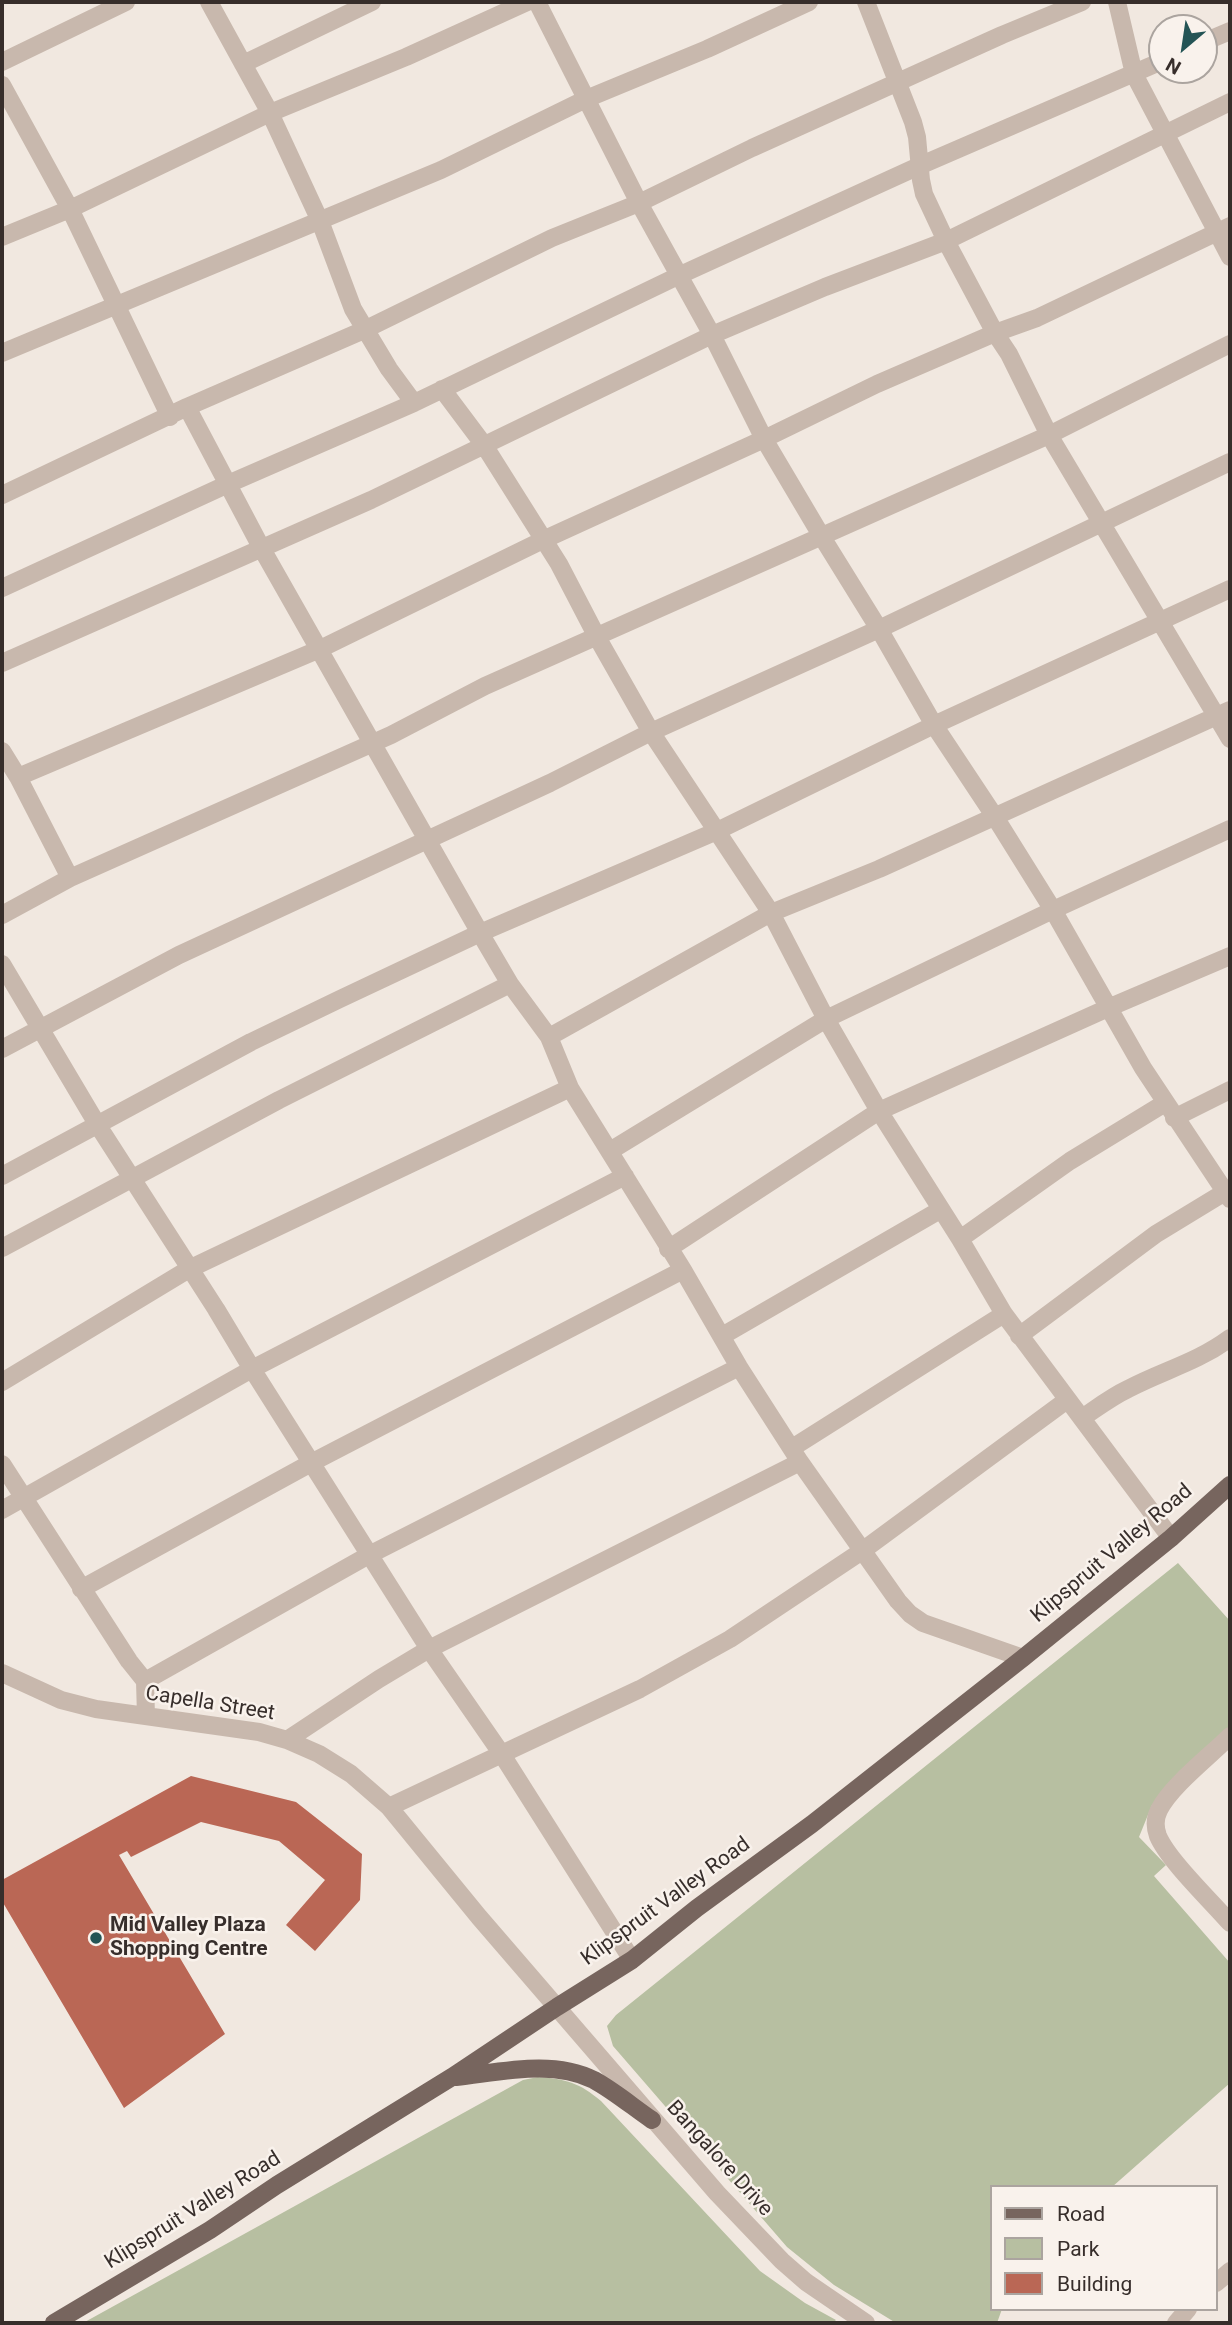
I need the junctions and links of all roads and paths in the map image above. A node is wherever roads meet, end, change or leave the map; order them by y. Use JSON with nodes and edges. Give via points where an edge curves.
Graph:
{"nodes":[{"id":1,"x":126,"y":2,"type":"edge"},
{"id":2,"x":209,"y":2,"type":"edge"},
{"id":3,"x":372,"y":2,"type":"edge"},
{"id":4,"x":527,"y":2,"type":"edge"},
{"id":5,"x":537,"y":2,"type":"edge"},
{"id":6,"x":809,"y":2,"type":"edge"},
{"id":7,"x":866,"y":2,"type":"edge"},
{"id":8,"x":1082,"y":2,"type":"edge"},
{"id":9,"x":1117,"y":2,"type":"edge"},
{"id":10,"x":2,"y":62,"type":"edge"},
{"id":11,"x":243,"y":64,"type":"junction"},
{"id":12,"x":1148,"y":67,"type":"edge"},
{"id":13,"x":1133,"y":74,"type":"junction"},
{"id":14,"x":898,"y":82,"type":"junction"},
{"id":15,"x":2,"y":85,"type":"edge"},
{"id":16,"x":586,"y":99,"type":"junction"},
{"id":17,"x":1230,"y":102,"type":"edge"},
{"id":18,"x":270,"y":113,"type":"junction"},
{"id":19,"x":1164,"y":134,"type":"junction"},
{"id":20,"x":919,"y":166,"type":"junction"},
{"id":21,"x":639,"y":203,"type":"junction"},
{"id":22,"x":70,"y":209,"type":"junction"},
{"id":23,"x":320,"y":221,"type":"junction"},
{"id":24,"x":1224,"y":229,"type":"edge"},
{"id":25,"x":2,"y":237,"type":"edge"},
{"id":26,"x":946,"y":241,"type":"junction"},
{"id":27,"x":1230,"y":257,"type":"edge"},
{"id":28,"x":678,"y":276,"type":"junction"},
{"id":29,"x":117,"y":303,"type":"junction"},
{"id":30,"x":364,"y":330,"type":"junction"},
{"id":31,"x":995,"y":333,"type":"junction"},
{"id":32,"x":712,"y":335,"type":"junction"},
{"id":33,"x":1230,"y":344,"type":"edge"},
{"id":34,"x":2,"y":353,"type":"edge"},
{"id":35,"x":443,"y":389,"type":"junction"},
{"id":36,"x":414,"y":402,"type":"junction"},
{"id":37,"x":187,"y":407,"type":"junction"},
{"id":38,"x":170,"y":416,"type":"junction"},
{"id":39,"x":1049,"y":435,"type":"junction"},
{"id":40,"x":764,"y":439,"type":"junction"},
{"id":41,"x":484,"y":445,"type":"junction"},
{"id":42,"x":1230,"y":462,"type":"edge"},
{"id":43,"x":228,"y":484,"type":"junction"},
{"id":44,"x":2,"y":495,"type":"edge"},
{"id":45,"x":1101,"y":524,"type":"junction"},
{"id":46,"x":822,"y":537,"type":"junction"},
{"id":47,"x":542,"y":540,"type":"junction"},
{"id":48,"x":262,"y":549,"type":"junction"},
{"id":49,"x":2,"y":589,"type":"edge"},
{"id":50,"x":1230,"y":589,"type":"edge"},
{"id":51,"x":1160,"y":622,"type":"junction"},
{"id":52,"x":879,"y":629,"type":"junction"},
{"id":53,"x":597,"y":637,"type":"junction"},
{"id":54,"x":320,"y":649,"type":"junction"},
{"id":55,"x":2,"y":663,"type":"edge"},
{"id":56,"x":1224,"y":713,"type":"edge"},
{"id":57,"x":934,"y":725,"type":"junction"},
{"id":58,"x":651,"y":732,"type":"junction"},
{"id":59,"x":1230,"y":739,"type":"edge"},
{"id":60,"x":372,"y":742,"type":"junction"},
{"id":61,"x":2,"y":751,"type":"edge"},
{"id":62,"x":18,"y":777,"type":"junction"},
{"id":63,"x":995,"y":817,"type":"junction"},
{"id":64,"x":1230,"y":829,"type":"edge"},
{"id":65,"x":717,"y":831,"type":"junction"},
{"id":66,"x":428,"y":840,"type":"junction"},
{"id":67,"x":70,"y":878,"type":"junction"},
{"id":68,"x":1053,"y":910,"type":"junction"},
{"id":69,"x":771,"y":914,"type":"junction"},
{"id":70,"x":2,"y":915,"type":"edge"},
{"id":71,"x":480,"y":933,"type":"junction"},
{"id":72,"x":1230,"y":956,"type":"edge"},
{"id":73,"x":2,"y":964,"type":"edge"},
{"id":74,"x":510,"y":984,"type":"junction"},
{"id":75,"x":1108,"y":1008,"type":"junction"},
{"id":76,"x":826,"y":1019,"type":"junction"},
{"id":77,"x":40,"y":1027,"type":"junction"},
{"id":78,"x":549,"y":1037,"type":"junction"},
{"id":79,"x":2,"y":1049,"type":"edge"},
{"id":80,"x":570,"y":1088,"type":"junction"},
{"id":81,"x":1230,"y":1090,"type":"edge"},
{"id":82,"x":1170,"y":1110,"type":"junction"},
{"id":83,"x":879,"y":1111,"type":"junction"},
{"id":84,"x":97,"y":1124,"type":"junction"},
{"id":85,"x":610,"y":1151,"type":"junction"},
{"id":86,"x":2,"y":1176,"type":"edge"},
{"id":87,"x":625,"y":1177,"type":"junction"},
{"id":88,"x":132,"y":1178,"type":"junction"},
{"id":89,"x":1229,"y":1193,"type":"edge"},
{"id":90,"x":940,"y":1210,"type":"junction"},
{"id":91,"x":960,"y":1239,"type":"junction"},
{"id":92,"x":2,"y":1248,"type":"edge"},
{"id":93,"x":668,"y":1249,"type":"junction"},
{"id":94,"x":189,"y":1269,"type":"junction"},
{"id":95,"x":683,"y":1270,"type":"junction"},
{"id":96,"x":1004,"y":1314,"type":"junction"},
{"id":97,"x":722,"y":1336,"type":"junction"},
{"id":98,"x":1019,"y":1336,"type":"junction"},
{"id":99,"x":1230,"y":1338,"type":"edge"},
{"id":100,"x":739,"y":1367,"type":"junction"},
{"id":101,"x":252,"y":1369,"type":"junction"},
{"id":102,"x":2,"y":1382,"type":"edge"},
{"id":103,"x":1067,"y":1399,"type":"junction"},
{"id":104,"x":1082,"y":1418,"type":"junction"},
{"id":105,"x":796,"y":1455,"type":"junction"},
{"id":106,"x":311,"y":1463,"type":"junction"},
{"id":107,"x":2,"y":1464,"type":"edge"},
{"id":108,"x":1230,"y":1485,"type":"edge"},
{"id":109,"x":23,"y":1497,"type":"junction"},
{"id":110,"x":2,"y":1510,"type":"edge"},
{"id":111,"x":1171,"y":1538,"type":"junction"},
{"id":112,"x":862,"y":1551,"type":"junction"},
{"id":113,"x":369,"y":1555,"type":"junction"},
{"id":114,"x":81,"y":1589,"type":"junction"},
{"id":115,"x":429,"y":1649,"type":"junction"},
{"id":116,"x":1023,"y":1658,"type":"junction"},
{"id":117,"x":2,"y":1673,"type":"edge"},
{"id":118,"x":145,"y":1681,"type":"junction"},
{"id":119,"x":146,"y":1716,"type":"junction"},
{"id":120,"x":1230,"y":1737,"type":"edge"},
{"id":121,"x":287,"y":1740,"type":"junction"},
{"id":122,"x":501,"y":1753,"type":"junction"},
{"id":123,"x":389,"y":1807,"type":"junction"},
{"id":124,"x":1230,"y":1923,"type":"edge"},
{"id":125,"x":632,"y":1960,"type":"junction"},
{"id":126,"x":557,"y":2007,"type":"junction"},
{"id":127,"x":452,"y":2077,"type":"junction"},
{"id":128,"x":652,"y":2120,"type":"junction"},
{"id":129,"x":54,"y":2323,"type":"edge"},
{"id":130,"x":866,"y":2323,"type":"edge"}],
"edges":[{"from":1,"to":10,"type":"street"},
{"from":2,"to":11,"type":"street"},
{"from":3,"to":11,"type":"street"},
{"from":4,"to":18,"type":"street"},
{"from":5,"to":16,"type":"street"},
{"from":6,"to":16,"type":"street"},
{"from":7,"to":14,"type":"street"},
{"from":8,"to":14,"type":"street"},
{"from":9,"to":13,"type":"street"},
{"from":11,"to":18,"type":"street"},
{"from":12,"to":13,"type":"street"},
{"from":13,"to":19,"type":"street"},
{"from":13,"to":20,"type":"street"},
{"from":14,"to":20,"type":"street","via":[[917,137]]},
{"from":14,"to":21,"type":"street"},
{"from":15,"to":22,"type":"street"},
{"from":16,"to":21,"type":"street"},
{"from":16,"to":23,"type":"street","via":[[441,170]]},
{"from":17,"to":19,"type":"street"},
{"from":18,"to":22,"type":"street"},
{"from":18,"to":23,"type":"street"},
{"from":19,"to":24,"type":"street"},
{"from":19,"to":26,"type":"street"},
{"from":20,"to":26,"type":"street","via":[[924,194]]},
{"from":20,"to":28,"type":"street"},
{"from":21,"to":28,"type":"street"},
{"from":21,"to":30,"type":"street","via":[[552,238]]},
{"from":22,"to":25,"type":"street"},
{"from":22,"to":29,"type":"street"},
{"from":23,"to":29,"type":"street"},
{"from":23,"to":30,"type":"street"},
{"from":24,"to":27,"type":"street"},
{"from":24,"to":31,"type":"street","via":[[1037,318]]},
{"from":26,"to":31,"type":"street"},
{"from":26,"to":32,"type":"street"},
{"from":28,"to":32,"type":"street"},
{"from":28,"to":35,"type":"street"},
{"from":29,"to":34,"type":"street"},
{"from":29,"to":38,"type":"street"},
{"from":30,"to":36,"type":"street"},
{"from":30,"to":37,"type":"street"},
{"from":31,"to":39,"type":"street"},
{"from":31,"to":40,"type":"street"},
{"from":32,"to":40,"type":"street"},
{"from":32,"to":41,"type":"street"},
{"from":33,"to":39,"type":"street"},
{"from":35,"to":36,"type":"street"},
{"from":35,"to":41,"type":"street"},
{"from":36,"to":43,"type":"street"},
{"from":37,"to":38,"type":"street"},
{"from":37,"to":43,"type":"street"},
{"from":38,"to":44,"type":"street"},
{"from":39,"to":45,"type":"street"},
{"from":39,"to":46,"type":"street"},
{"from":40,"to":46,"type":"street"},
{"from":40,"to":47,"type":"street"},
{"from":41,"to":47,"type":"street"},
{"from":41,"to":48,"type":"street"},
{"from":42,"to":45,"type":"street"},
{"from":43,"to":48,"type":"street"},
{"from":43,"to":49,"type":"street"},
{"from":45,"to":51,"type":"street"},
{"from":45,"to":52,"type":"street"},
{"from":46,"to":52,"type":"street"},
{"from":46,"to":53,"type":"street"},
{"from":47,"to":53,"type":"street"},
{"from":47,"to":54,"type":"street"},
{"from":48,"to":54,"type":"street"},
{"from":48,"to":55,"type":"street"},
{"from":50,"to":51,"type":"street"},
{"from":51,"to":56,"type":"street"},
{"from":51,"to":57,"type":"street"},
{"from":52,"to":57,"type":"street"},
{"from":52,"to":58,"type":"street"},
{"from":53,"to":58,"type":"street"},
{"from":53,"to":60,"type":"street"},
{"from":54,"to":60,"type":"street"},
{"from":54,"to":62,"type":"street"},
{"from":56,"to":59,"type":"street"},
{"from":56,"to":63,"type":"street"},
{"from":57,"to":63,"type":"street"},
{"from":57,"to":65,"type":"street"},
{"from":58,"to":65,"type":"street"},
{"from":58,"to":66,"type":"street"},
{"from":60,"to":66,"type":"street"},
{"from":60,"to":67,"type":"street"},
{"from":61,"to":62,"type":"street"},
{"from":62,"to":67,"type":"street"},
{"from":63,"to":68,"type":"street"},
{"from":63,"to":69,"type":"street"},
{"from":64,"to":68,"type":"street"},
{"from":65,"to":69,"type":"street"},
{"from":65,"to":71,"type":"street"},
{"from":66,"to":71,"type":"street"},
{"from":66,"to":77,"type":"street","via":[[179,955]]},
{"from":67,"to":70,"type":"street"},
{"from":68,"to":75,"type":"street"},
{"from":68,"to":76,"type":"street"},
{"from":69,"to":76,"type":"street"},
{"from":69,"to":78,"type":"street"},
{"from":71,"to":74,"type":"street"},
{"from":71,"to":84,"type":"street","via":[[251,1042]]},
{"from":72,"to":75,"type":"street"},
{"from":73,"to":77,"type":"street"},
{"from":74,"to":78,"type":"street"},
{"from":74,"to":88,"type":"street"},
{"from":75,"to":82,"type":"street"},
{"from":75,"to":83,"type":"street"},
{"from":76,"to":83,"type":"street"},
{"from":76,"to":85,"type":"street"},
{"from":77,"to":79,"type":"street"},
{"from":77,"to":84,"type":"street"},
{"from":78,"to":80,"type":"street"},
{"from":80,"to":85,"type":"street"},
{"from":80,"to":94,"type":"street"},
{"from":81,"to":82,"type":"street"},
{"from":82,"to":89,"type":"street"},
{"from":82,"to":91,"type":"street","via":[[1070,1161]]},
{"from":83,"to":90,"type":"street"},
{"from":83,"to":93,"type":"street"},
{"from":84,"to":86,"type":"street"},
{"from":84,"to":88,"type":"street"},
{"from":85,"to":87,"type":"street"},
{"from":87,"to":93,"type":"street"},
{"from":87,"to":101,"type":"street"},
{"from":88,"to":92,"type":"street"},
{"from":88,"to":94,"type":"street"},
{"from":89,"to":98,"type":"street","via":[[1156,1234]]},
{"from":90,"to":91,"type":"street"},
{"from":90,"to":97,"type":"street"},
{"from":91,"to":96,"type":"street"},
{"from":93,"to":95,"type":"street"},
{"from":94,"to":101,"type":"street"},
{"from":94,"to":102,"type":"street"},
{"from":95,"to":97,"type":"street"},
{"from":95,"to":106,"type":"street"},
{"from":96,"to":98,"type":"street"},
{"from":96,"to":105,"type":"street"},
{"from":97,"to":100,"type":"street"},
{"from":98,"to":103,"type":"street"},
{"from":99,"to":104,"type":"street","via":[[1210,1353],[1122,1392]]},
{"from":100,"to":105,"type":"street"},
{"from":100,"to":113,"type":"street"},
{"from":101,"to":106,"type":"street"},
{"from":101,"to":109,"type":"street"},
{"from":103,"to":104,"type":"street"},
{"from":103,"to":112,"type":"street"},
{"from":104,"to":111,"type":"street"},
{"from":105,"to":112,"type":"street"},
{"from":105,"to":115,"type":"street"},
{"from":106,"to":113,"type":"street"},
{"from":106,"to":114,"type":"street"},
{"from":107,"to":109,"type":"street"},
{"from":108,"to":111,"type":"main road","name":"Klipspruit Valley Road"},
{"from":109,"to":110,"type":"street"},
{"from":109,"to":114,"type":"street"},
{"from":111,"to":116,"type":"main road","name":"Klipspruit Valley Road"},
{"from":112,"to":116,"type":"street","via":[[909,1614]]},
{"from":112,"to":122,"type":"street","via":[[730,1639],[640,1689]]},
{"from":113,"to":115,"type":"street"},
{"from":113,"to":118,"type":"street"},
{"from":114,"to":118,"type":"street"},
{"from":115,"to":121,"type":"street"},
{"from":115,"to":122,"type":"street"},
{"from":116,"to":125,"type":"main road","name":"Klipspruit Valley Road"},
{"from":117,"to":119,"type":"street","name":"Capella Street","via":[[61,1700]]},
{"from":118,"to":119,"type":"street"},
{"from":119,"to":121,"type":"street","name":"Capella Street"},
{"from":120,"to":124,"type":"street","via":[[1172,1793],[1156,1819],[1159,1839],[1171,1857]]},
{"from":121,"to":123,"type":"street","name":"Capella Street","via":[[341,1767]]},
{"from":122,"to":123,"type":"street"},
{"from":122,"to":125,"type":"street"},
{"from":123,"to":126,"type":"street","name":"Capella Street"},
{"from":125,"to":126,"type":"main road","name":"Klipspruit Valley Road"},
{"from":126,"to":127,"type":"main road","name":"Klipspruit Valley Road"},
{"from":126,"to":128,"type":"street","name":"Bangalore Drive"},
{"from":127,"to":128,"type":"main road","via":[[561,2069],[594,2080]]},
{"from":127,"to":129,"type":"main road","name":"Klipspruit Valley Road"},
{"from":128,"to":130,"type":"street","name":"Bangalore Drive","via":[[782,2262]]}]}
